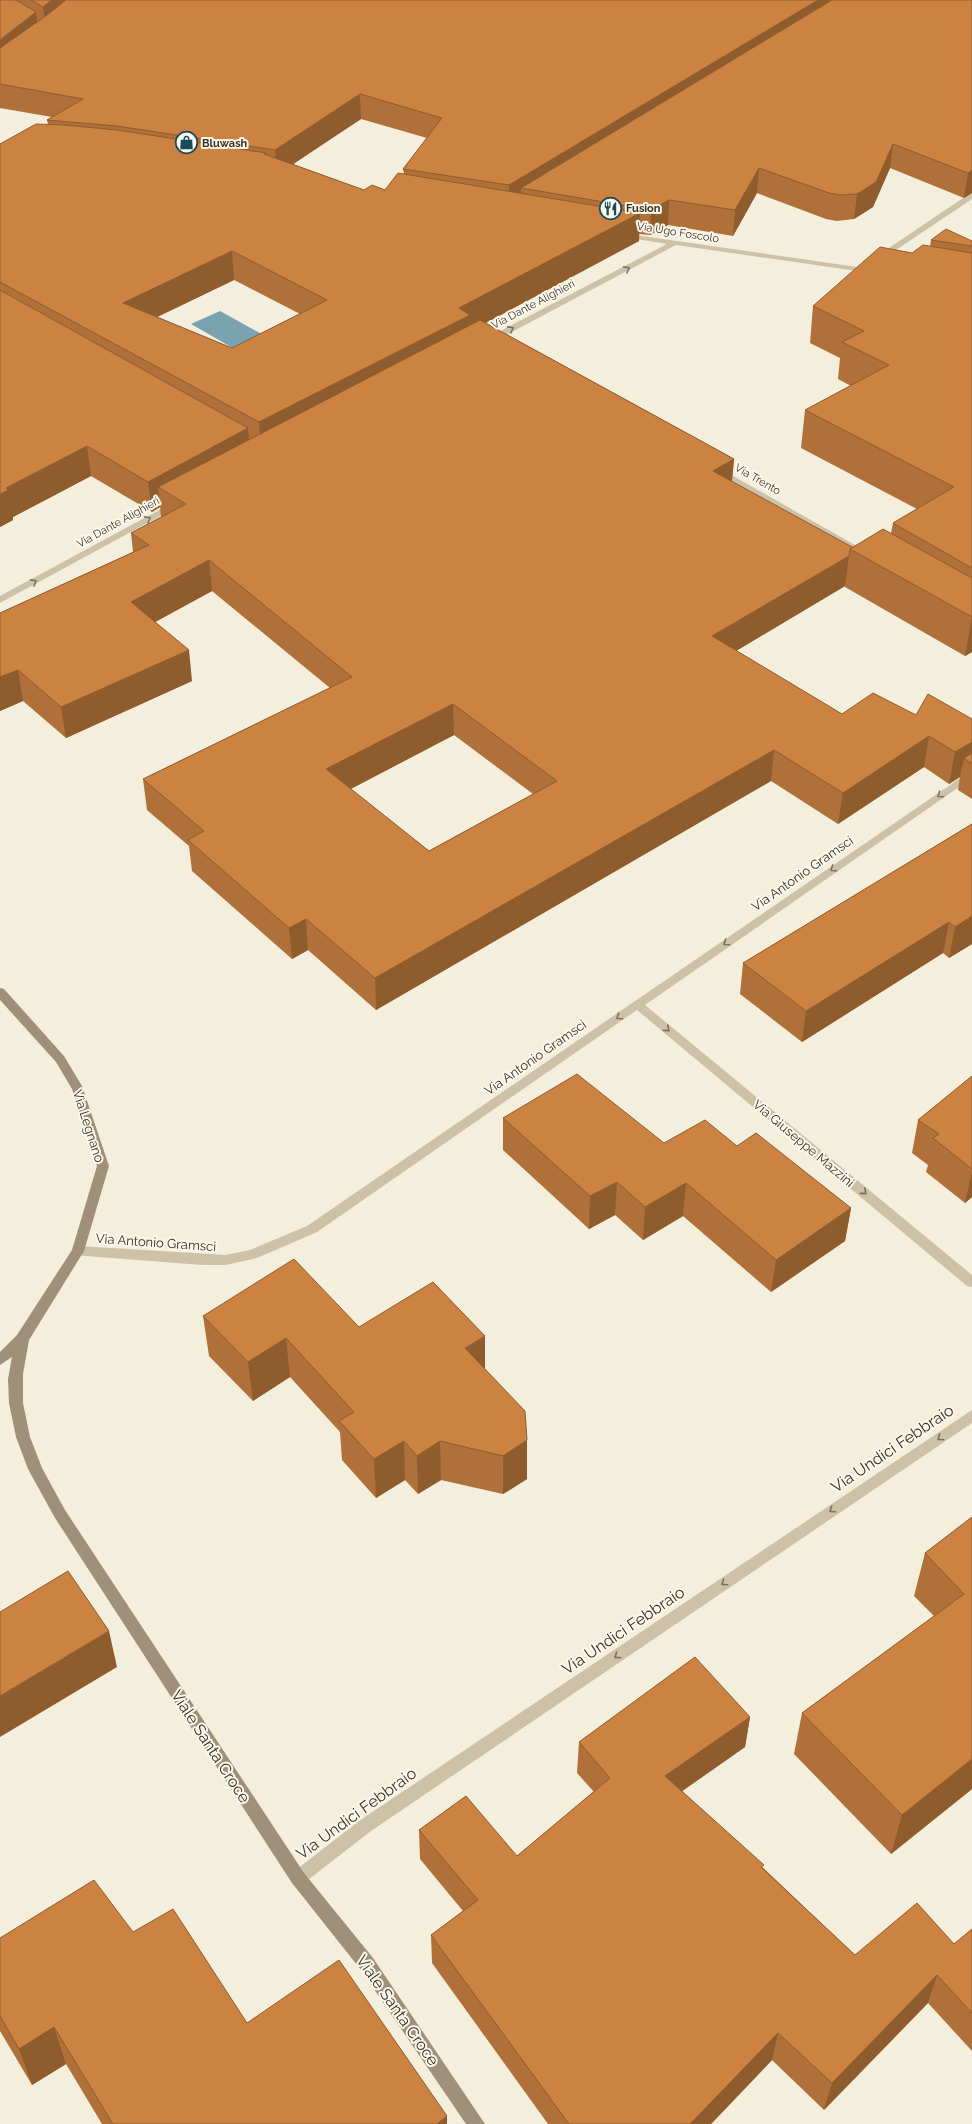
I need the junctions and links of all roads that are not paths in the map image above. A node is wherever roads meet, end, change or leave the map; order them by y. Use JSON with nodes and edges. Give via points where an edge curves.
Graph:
{"nodes":[{"id":1,"x":972,"y":196,"type":"edge"},
{"id":2,"x":611,"y":232,"type":"edge"},
{"id":3,"x":674,"y":243,"type":"junction"},
{"id":4,"x":862,"y":270,"type":"junction"},
{"id":5,"x":878,"y":272,"type":"edge"},
{"id":6,"x":491,"y":342,"type":"edge"},
{"id":7,"x":711,"y":466,"type":"edge"},
{"id":8,"x":186,"y":499,"type":"edge"},
{"id":9,"x":876,"y":561,"type":"edge"},
{"id":10,"x":0,"y":600,"type":"edge"},
{"id":11,"x":972,"y":773,"type":"edge"},
{"id":12,"x":0,"y":992,"type":"edge"},
{"id":13,"x":637,"y":1004,"type":"junction"},
{"id":14,"x":78,"y":1250,"type":"junction"},
{"id":15,"x":972,"y":1282,"type":"edge"},
{"id":16,"x":22,"y":1339,"type":"junction"},
{"id":17,"x":0,"y":1360,"type":"edge"},
{"id":18,"x":972,"y":1416,"type":"edge"},
{"id":19,"x":298,"y":1878,"type":"junction"},
{"id":20,"x":476,"y":2124,"type":"edge"}],
"edges":[{"from":1,"to":4,"type":"street"},
{"from":2,"to":3,"type":"street","name":"Via Ugo Foscolo"},
{"from":3,"to":4,"type":"street","name":"Via Ugo Foscolo"},
{"from":6,"to":3,"type":"street","name":"Via Dante Alighieri","one_way":true},
{"from":4,"to":5,"type":"street","name":"Via Ugo Foscolo"},
{"from":7,"to":9,"type":"street","name":"Via Trento"},
{"from":10,"to":8,"type":"street","name":"Via Dante Alighieri","one_way":true},
{"from":11,"to":13,"type":"street","name":"Via Antonio Gramsci","one_way":true},
{"from":12,"to":14,"type":"street","name":"Via Legnano","via":[[60,1059],[78,1089],[103,1166]]},
{"from":13,"to":14,"type":"street","name":"Via Antonio Gramsci","one_way":true,"via":[[312,1229],[252,1254],[226,1260]]},
{"from":13,"to":15,"type":"street","name":"Via Giuseppe Mazzini","one_way":true},
{"from":14,"to":16,"type":"street","name":"Via Legnano"},
{"from":16,"to":17,"type":"street"},
{"from":16,"to":19,"type":"street","name":"Viale Santa Croce","via":[[14,1385],[20,1428],[36,1473],[60,1514]]},
{"from":18,"to":19,"type":"street","name":"Via Undici Febbraio","one_way":true,"via":[[365,1826]]},
{"from":19,"to":20,"type":"street","name":"Viale Santa Croce","via":[[367,1964]]}]}
